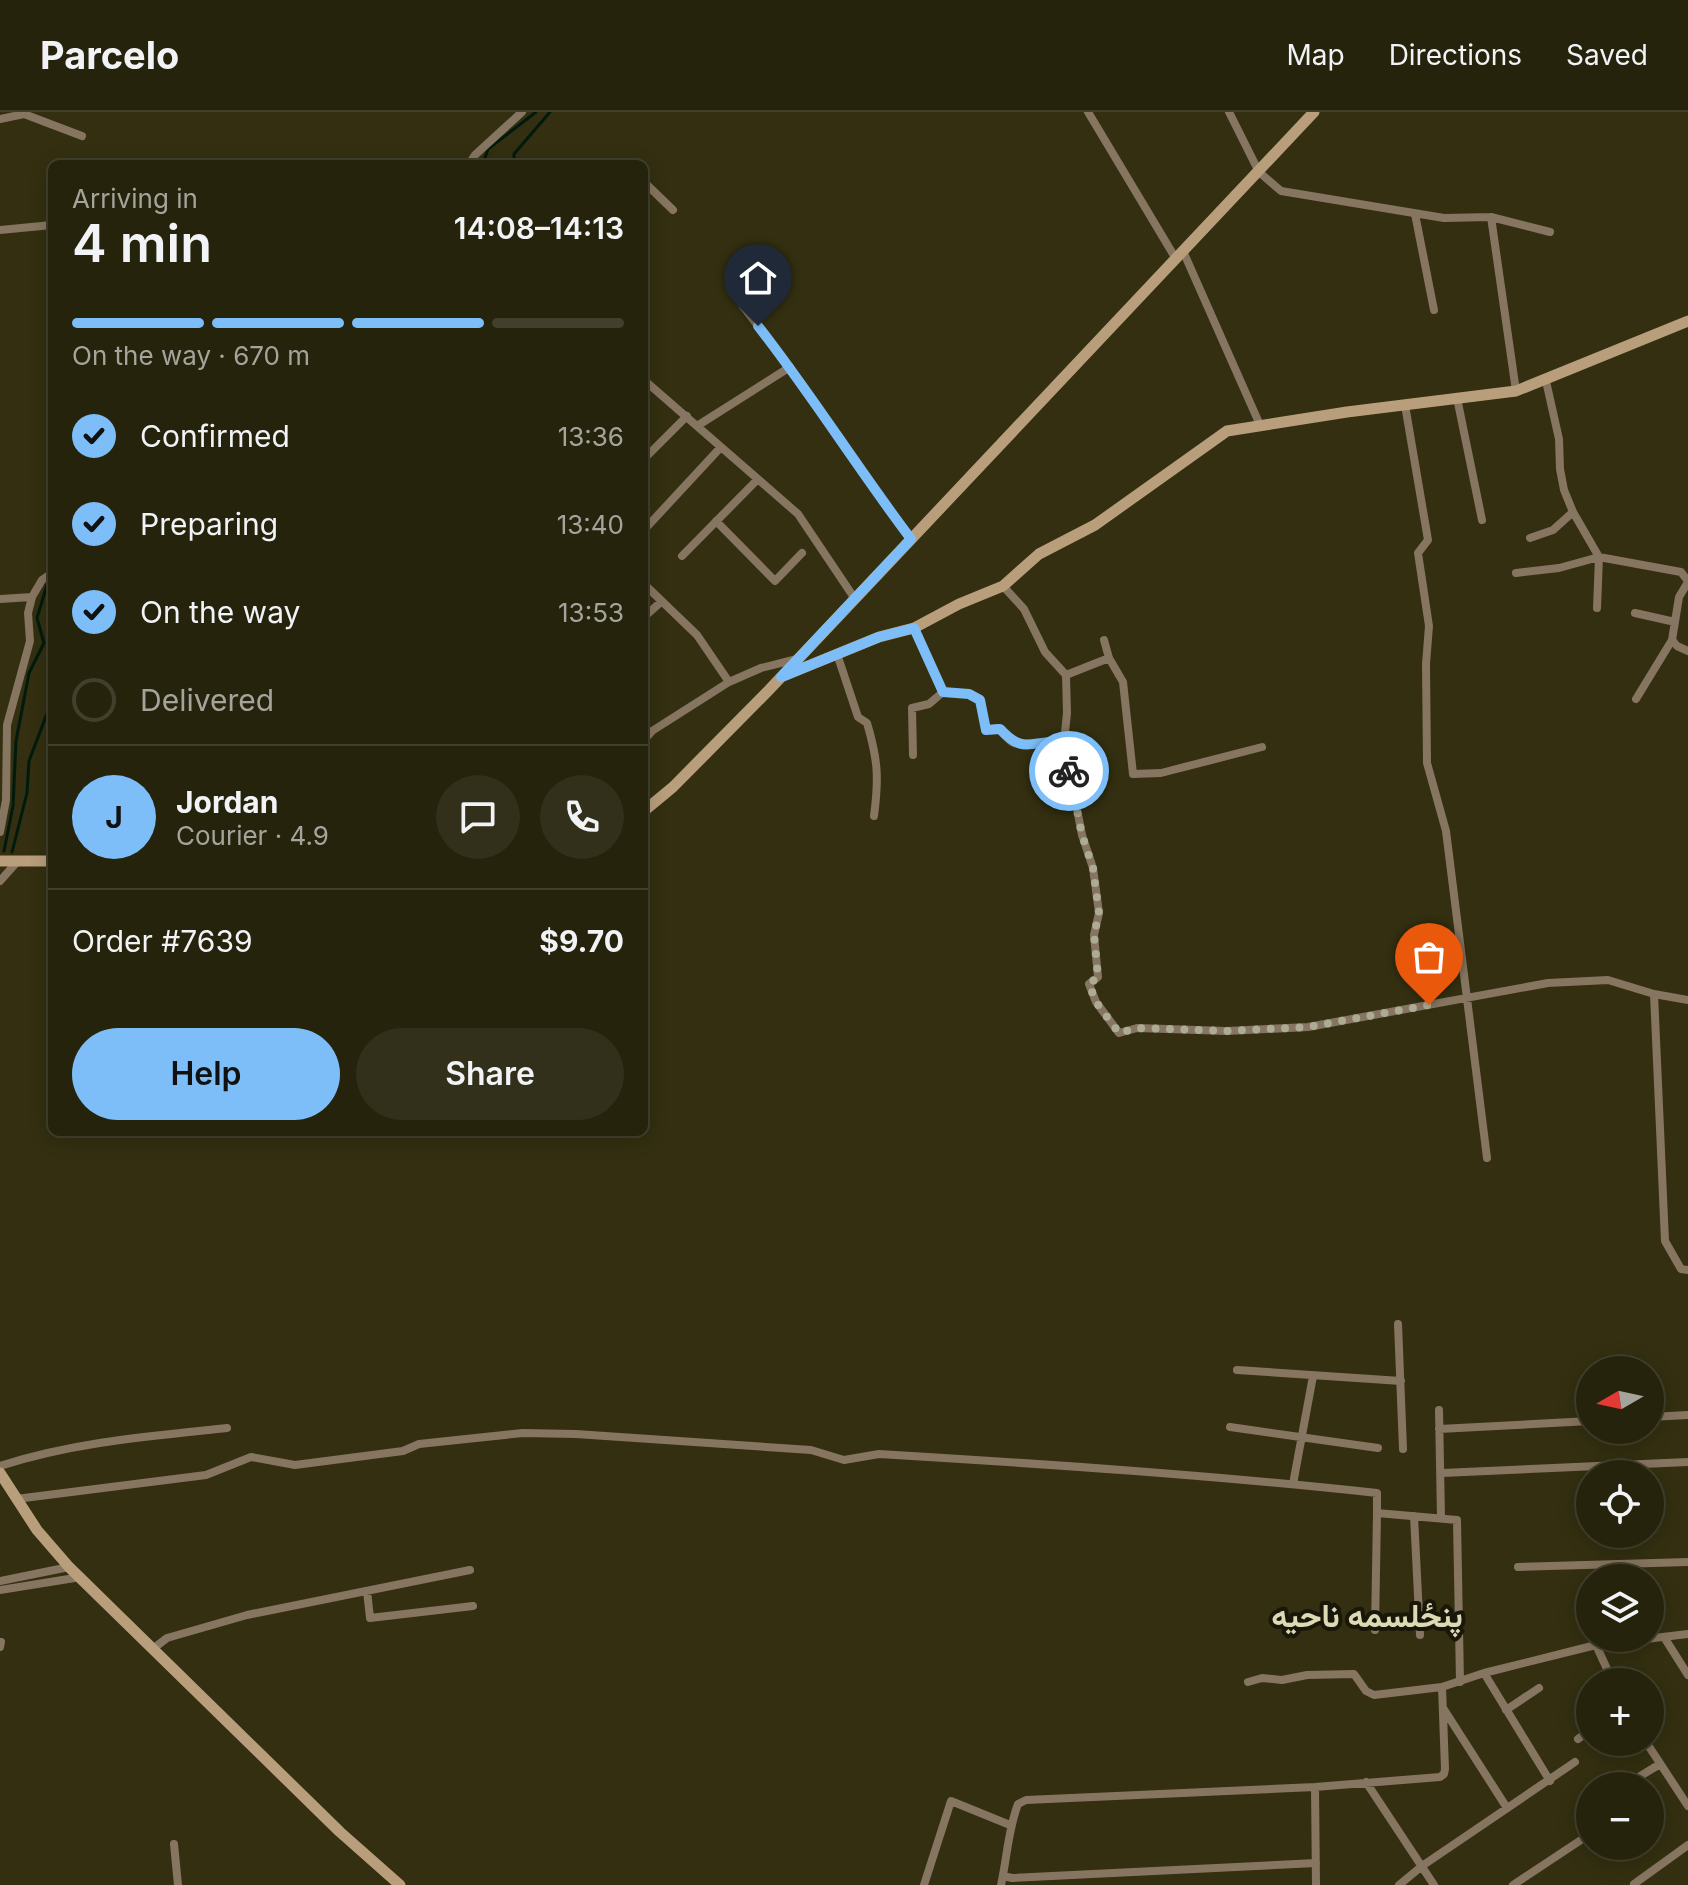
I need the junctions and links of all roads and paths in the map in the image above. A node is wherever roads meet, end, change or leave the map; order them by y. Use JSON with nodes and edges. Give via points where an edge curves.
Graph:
{"nodes":[{"id":1,"x":522,"y":112,"type":"edge"},
{"id":2,"x":1088,"y":112,"type":"edge"},
{"id":3,"x":1229,"y":112,"type":"edge"},
{"id":4,"x":1314,"y":112,"type":"edge"},
{"id":5,"x":0,"y":119,"type":"edge"},
{"id":6,"x":82,"y":136,"type":"dead end"},
{"id":7,"x":472,"y":160,"type":"edge"},
{"id":8,"x":1259,"y":172,"type":"junction"},
{"id":9,"x":648,"y":186,"type":"edge"},
{"id":10,"x":673,"y":210,"type":"dead end"},
{"id":11,"x":1415,"y":214,"type":"junction"},
{"id":12,"x":1491,"y":217,"type":"junction"},
{"id":13,"x":48,"y":225,"type":"edge"},
{"id":14,"x":0,"y":230,"type":"edge"},
{"id":15,"x":1550,"y":232,"type":"dead end"},
{"id":16,"x":1179,"y":255,"type":"junction"},
{"id":17,"x":742,"y":305,"type":"dead end"},
{"id":18,"x":1434,"y":310,"type":"dead end"},
{"id":19,"x":1688,"y":321,"type":"edge"},
{"id":20,"x":790,"y":367,"type":"junction"},
{"id":21,"x":1546,"y":381,"type":"junction"},
{"id":22,"x":648,"y":387,"type":"edge"},
{"id":23,"x":1516,"y":391,"type":"junction"},
{"id":24,"x":1457,"y":398,"type":"junction"},
{"id":25,"x":1405,"y":405,"type":"junction"},
{"id":26,"x":687,"y":416,"type":"junction"},
{"id":27,"x":1260,"y":425,"type":"junction"},
{"id":28,"x":697,"y":426,"type":"junction"},
{"id":29,"x":721,"y":447,"type":"junction"},
{"id":30,"x":648,"y":455,"type":"edge"},
{"id":31,"x":758,"y":479,"type":"junction"},
{"id":32,"x":1573,"y":512,"type":"junction"},
{"id":33,"x":1482,"y":520,"type":"dead end"},
{"id":34,"x":716,"y":521,"type":"junction"},
{"id":35,"x":648,"y":526,"type":"edge"},
{"id":36,"x":1530,"y":538,"type":"dead end"},
{"id":37,"x":911,"y":539,"type":"junction"},
{"id":38,"x":802,"y":553,"type":"dead end"},
{"id":39,"x":682,"y":556,"type":"dead end"},
{"id":40,"x":1599,"y":557,"type":"junction"},
{"id":41,"x":1516,"y":573,"type":"dead end"},
{"id":42,"x":48,"y":576,"type":"edge"},
{"id":43,"x":1688,"y":582,"type":"edge"},
{"id":44,"x":1003,"y":586,"type":"junction"},
{"id":45,"x":648,"y":588,"type":"edge"},
{"id":46,"x":32,"y":597,"type":"junction"},
{"id":47,"x":0,"y":599,"type":"edge"},
{"id":48,"x":855,"y":599,"type":"junction"},
{"id":49,"x":662,"y":601,"type":"junction"},
{"id":50,"x":1597,"y":608,"type":"dead end"},
{"id":51,"x":648,"y":613,"type":"edge"},
{"id":52,"x":1635,"y":613,"type":"dead end"},
{"id":53,"x":1675,"y":622,"type":"junction"},
{"id":54,"x":914,"y":628,"type":"junction"},
{"id":55,"x":1104,"y":640,"type":"dead end"},
{"id":56,"x":1672,"y":640,"type":"junction"},
{"id":57,"x":1688,"y":651,"type":"edge"},
{"id":58,"x":837,"y":654,"type":"junction"},
{"id":59,"x":799,"y":658,"type":"junction"},
{"id":60,"x":1109,"y":658,"type":"junction"},
{"id":61,"x":1066,"y":675,"type":"junction"},
{"id":62,"x":781,"y":677,"type":"junction"},
{"id":63,"x":729,"y":682,"type":"junction"},
{"id":64,"x":943,"y":692,"type":"junction"},
{"id":65,"x":1636,"y":699,"type":"dead end"},
{"id":66,"x":648,"y":736,"type":"edge"},
{"id":67,"x":1064,"y":742,"type":"junction"},
{"id":68,"x":1262,"y":747,"type":"dead end"},
{"id":69,"x":913,"y":755,"type":"dead end"},
{"id":70,"x":3,"y":765,"type":"edge"},
{"id":71,"x":648,"y":808,"type":"edge"},
{"id":72,"x":874,"y":816,"type":"dead end"},
{"id":73,"x":0,"y":832,"type":"edge"},
{"id":74,"x":0,"y":861,"type":"edge"},
{"id":75,"x":48,"y":861,"type":"edge"},
{"id":76,"x":16,"y":863,"type":"junction"},
{"id":77,"x":0,"y":881,"type":"edge"},
{"id":78,"x":1654,"y":994,"type":"junction"},
{"id":79,"x":1468,"y":998,"type":"junction"},
{"id":80,"x":1688,"y":1000,"type":"edge"},
{"id":81,"x":1487,"y":1158,"type":"dead end"},
{"id":82,"x":1688,"y":1270,"type":"edge"},
{"id":83,"x":1398,"y":1324,"type":"dead end"},
{"id":84,"x":1237,"y":1370,"type":"dead end"},
{"id":85,"x":1313,"y":1376,"type":"junction"},
{"id":86,"x":1401,"y":1381,"type":"junction"},
{"id":87,"x":1439,"y":1410,"type":"dead end"},
{"id":88,"x":1688,"y":1415,"type":"edge"},
{"id":89,"x":1664,"y":1416,"type":"edge"},
{"id":90,"x":1576,"y":1422,"type":"edge"},
{"id":91,"x":1230,"y":1427,"type":"dead end"},
{"id":92,"x":227,"y":1428,"type":"dead end"},
{"id":93,"x":1439,"y":1429,"type":"junction"},
{"id":94,"x":1302,"y":1437,"type":"junction"},
{"id":95,"x":1378,"y":1448,"type":"dead end"},
{"id":96,"x":1403,"y":1449,"type":"dead end"},
{"id":97,"x":1688,"y":1462,"type":"edge"},
{"id":98,"x":0,"y":1466,"type":"edge"},
{"id":99,"x":0,"y":1473,"type":"edge"},
{"id":100,"x":1442,"y":1473,"type":"junction"},
{"id":101,"x":1293,"y":1484,"type":"junction"},
{"id":102,"x":16,"y":1499,"type":"junction"},
{"id":103,"x":1377,"y":1513,"type":"junction"},
{"id":104,"x":1414,"y":1516,"type":"junction"},
{"id":105,"x":1441,"y":1518,"type":"junction"},
{"id":106,"x":1688,"y":1562,"type":"edge"},
{"id":107,"x":69,"y":1567,"type":"junction"},
{"id":108,"x":1518,"y":1567,"type":"dead end"},
{"id":109,"x":470,"y":1570,"type":"dead end"},
{"id":110,"x":81,"y":1577,"type":"junction"},
{"id":111,"x":0,"y":1581,"type":"edge"},
{"id":112,"x":0,"y":1590,"type":"edge"},
{"id":113,"x":367,"y":1591,"type":"junction"},
{"id":114,"x":473,"y":1606,"type":"dead end"},
{"id":115,"x":1375,"y":1630,"type":"dead end"},
{"id":116,"x":1688,"y":1634,"type":"edge"},
{"id":117,"x":1420,"y":1635,"type":"dead end"},
{"id":118,"x":1664,"y":1637,"type":"joint"},
{"id":119,"x":154,"y":1648,"type":"junction"},
{"id":120,"x":1576,"y":1650,"type":"edge"},
{"id":121,"x":1484,"y":1673,"type":"junction"},
{"id":122,"x":1688,"y":1675,"type":"edge"},
{"id":123,"x":1248,"y":1682,"type":"dead end"},
{"id":124,"x":1460,"y":1682,"type":"junction"},
{"id":125,"x":1442,"y":1687,"type":"junction"},
{"id":126,"x":1539,"y":1688,"type":"dead end"},
{"id":127,"x":1442,"y":1708,"type":"junction"},
{"id":128,"x":1506,"y":1710,"type":"junction"},
{"id":129,"x":1655,"y":1756,"type":"edge"},
{"id":130,"x":1575,"y":1762,"type":"dead end"},
{"id":131,"x":1660,"y":1764,"type":"junction"},
{"id":132,"x":1647,"y":1772,"type":"edge"},
{"id":133,"x":1550,"y":1781,"type":"junction"},
{"id":134,"x":1366,"y":1782,"type":"junction"},
{"id":135,"x":1315,"y":1787,"type":"junction"},
{"id":136,"x":1688,"y":1806,"type":"edge"},
{"id":137,"x":1507,"y":1808,"type":"junction"},
{"id":138,"x":1010,"y":1825,"type":"junction"},
{"id":139,"x":1576,"y":1843,"type":"edge"},
{"id":140,"x":174,"y":1844,"type":"dead end"},
{"id":141,"x":1688,"y":1845,"type":"edge"},
{"id":142,"x":1316,"y":1863,"type":"junction"},
{"id":143,"x":1422,"y":1866,"type":"junction"},
{"id":144,"x":1002,"y":1880,"type":"edge"},
{"id":145,"x":1634,"y":1884,"type":"edge"},
{"id":146,"x":178,"y":1885,"type":"edge"},
{"id":147,"x":400,"y":1885,"type":"edge"},
{"id":148,"x":924,"y":1885,"type":"edge"},
{"id":149,"x":1316,"y":1885,"type":"edge"},
{"id":150,"x":1399,"y":1885,"type":"edge"},
{"id":151,"x":1434,"y":1885,"type":"edge"},
{"id":152,"x":1513,"y":1885,"type":"edge"}],
"edges":[{"from":1,"to":7,"type":"street"},
{"from":2,"to":16,"type":"street"},
{"from":3,"to":8,"type":"street"},
{"from":4,"to":8,"type":"street"},
{"from":5,"to":6,"type":"street","via":[[24,114]]},
{"from":8,"to":11,"type":"street","via":[[1281,191]]},
{"from":8,"to":16,"type":"street"},
{"from":9,"to":10,"type":"street"},
{"from":11,"to":12,"type":"street"},
{"from":11,"to":18,"type":"street"},
{"from":12,"to":15,"type":"street"},
{"from":12,"to":23,"type":"street"},
{"from":13,"to":14,"type":"street"},
{"from":16,"to":27,"type":"street"},
{"from":16,"to":37,"type":"street"},
{"from":17,"to":20,"type":"street"},
{"from":19,"to":21,"type":"street"},
{"from":20,"to":28,"type":"street"},
{"from":20,"to":37,"type":"street"},
{"from":21,"to":23,"type":"street"},
{"from":21,"to":32,"type":"street","via":[[1560,469]]},
{"from":22,"to":26,"type":"street"},
{"from":23,"to":24,"type":"street"},
{"from":24,"to":25,"type":"street"},
{"from":24,"to":33,"type":"street"},
{"from":25,"to":27,"type":"street"},
{"from":25,"to":79,"type":"street","via":[[1428,540],[1418,553],[1429,626],[1427,763],[1446,831]]},
{"from":26,"to":28,"type":"street"},
{"from":26,"to":30,"type":"street"},
{"from":27,"to":44,"type":"street","via":[[1227,431],[1095,525],[1039,554]]},
{"from":28,"to":29,"type":"street"},
{"from":29,"to":31,"type":"street"},
{"from":29,"to":35,"type":"street"},
{"from":31,"to":34,"type":"street"},
{"from":31,"to":48,"type":"street","via":[[798,514]]},
{"from":32,"to":36,"type":"street","via":[[1553,530]]},
{"from":32,"to":40,"type":"street"},
{"from":34,"to":38,"type":"street","via":[[775,581]]},
{"from":34,"to":39,"type":"street"},
{"from":37,"to":48,"type":"street"},
{"from":40,"to":41,"type":"street"},
{"from":40,"to":43,"type":"street","via":[[1681,572]]},
{"from":40,"to":50,"type":"street"},
{"from":42,"to":46,"type":"street"},
{"from":43,"to":53,"type":"street"},
{"from":44,"to":54,"type":"street"},
{"from":44,"to":61,"type":"street"},
{"from":45,"to":49,"type":"street"},
{"from":46,"to":47,"type":"street"},
{"from":46,"to":70,"type":"street","via":[[29,649],[7,725]]},
{"from":48,"to":59,"type":"street"},
{"from":49,"to":51,"type":"street"},
{"from":49,"to":63,"type":"street","via":[[697,635]]},
{"from":52,"to":53,"type":"street"},
{"from":53,"to":56,"type":"street"},
{"from":54,"to":58,"type":"street"},
{"from":54,"to":64,"type":"street"},
{"from":55,"to":60,"type":"street"},
{"from":56,"to":57,"type":"street"},
{"from":56,"to":65,"type":"street"},
{"from":58,"to":62,"type":"street"},
{"from":58,"to":72,"type":"street","via":[[874,747],[879,782]]},
{"from":59,"to":62,"type":"street"},
{"from":59,"to":63,"type":"street"},
{"from":60,"to":61,"type":"street"},
{"from":60,"to":68,"type":"street","via":[[1123,682],[1133,774],[1161,773]]},
{"from":61,"to":67,"type":"street"},
{"from":62,"to":71,"type":"street"},
{"from":63,"to":66,"type":"street"},
{"from":64,"to":67,"type":"street","via":[[980,700],[986,730],[1000,729],[1013,743]]},
{"from":64,"to":69,"type":"street","via":[[929,704],[912,708]]},
{"from":67,"to":79,"type":"street","via":[[1099,913],[1094,935],[1098,977],[1089,984],[1119,1033],[1137,1028],[1308,1027]]},
{"from":70,"to":73,"type":"street","via":[[6,800]]},
{"from":74,"to":76,"type":"street"},
{"from":75,"to":76,"type":"street"},
{"from":76,"to":77,"type":"street"},
{"from":78,"to":79,"type":"street","via":[[1608,980],[1548,983]]},
{"from":78,"to":80,"type":"street"},
{"from":78,"to":82,"type":"street","via":[[1665,1241],[1681,1269]]},
{"from":79,"to":81,"type":"street"},
{"from":83,"to":86,"type":"street"},
{"from":84,"to":85,"type":"street"},
{"from":85,"to":86,"type":"street"},
{"from":85,"to":94,"type":"street"},
{"from":86,"to":96,"type":"street"},
{"from":87,"to":93,"type":"street"},
{"from":88,"to":89,"type":"street"},
{"from":90,"to":93,"type":"street"},
{"from":91,"to":94,"type":"street"},
{"from":92,"to":98,"type":"street","via":[[102,1442]]},
{"from":93,"to":100,"type":"street"},
{"from":94,"to":95,"type":"street"},
{"from":94,"to":101,"type":"street"},
{"from":97,"to":100,"type":"street"},
{"from":99,"to":102,"type":"street"},
{"from":100,"to":105,"type":"street"},
{"from":101,"to":102,"type":"street","via":[[879,1454],[844,1460],[811,1450],[523,1433],[295,1465],[251,1457],[206,1475]]},
{"from":101,"to":103,"type":"street","via":[[1377,1493]]},
{"from":102,"to":107,"type":"street"},
{"from":103,"to":104,"type":"street"},
{"from":103,"to":115,"type":"street"},
{"from":104,"to":105,"type":"street"},
{"from":104,"to":117,"type":"street"},
{"from":105,"to":124,"type":"street","via":[[1457,1520]]},
{"from":106,"to":108,"type":"street"},
{"from":107,"to":110,"type":"street"},
{"from":107,"to":111,"type":"street"},
{"from":109,"to":113,"type":"street"},
{"from":110,"to":112,"type":"street"},
{"from":110,"to":119,"type":"street"},
{"from":113,"to":114,"type":"street","via":[[370,1618]]},
{"from":113,"to":119,"type":"street","via":[[247,1615],[167,1638]]},
{"from":116,"to":118,"type":"street"},
{"from":118,"to":122,"type":"street"},
{"from":119,"to":147,"type":"street"},
{"from":120,"to":121,"type":"street"},
{"from":121,"to":124,"type":"street"},
{"from":121,"to":128,"type":"street"},
{"from":123,"to":125,"type":"street","via":[[1345,1673],[1354,1674],[1374,1695]]},
{"from":124,"to":125,"type":"street"},
{"from":125,"to":127,"type":"street"},
{"from":126,"to":128,"type":"street"},
{"from":127,"to":134,"type":"street","via":[[1444,1774]]},
{"from":127,"to":137,"type":"street"},
{"from":128,"to":133,"type":"street"},
{"from":129,"to":131,"type":"street"},
{"from":130,"to":133,"type":"street"},
{"from":131,"to":132,"type":"street"},
{"from":131,"to":136,"type":"street"},
{"from":133,"to":137,"type":"street"},
{"from":134,"to":135,"type":"street"},
{"from":134,"to":143,"type":"street"},
{"from":135,"to":138,"type":"street","via":[[1026,1800],[1018,1804]]},
{"from":135,"to":142,"type":"street"},
{"from":137,"to":143,"type":"street"},
{"from":138,"to":144,"type":"street"},
{"from":138,"to":148,"type":"street","via":[[951,1801]]},
{"from":139,"to":152,"type":"street"},
{"from":140,"to":146,"type":"street"},
{"from":141,"to":145,"type":"street"},
{"from":142,"to":144,"type":"street"},
{"from":142,"to":149,"type":"street"},
{"from":143,"to":150,"type":"street"},
{"from":143,"to":151,"type":"street"}]}
